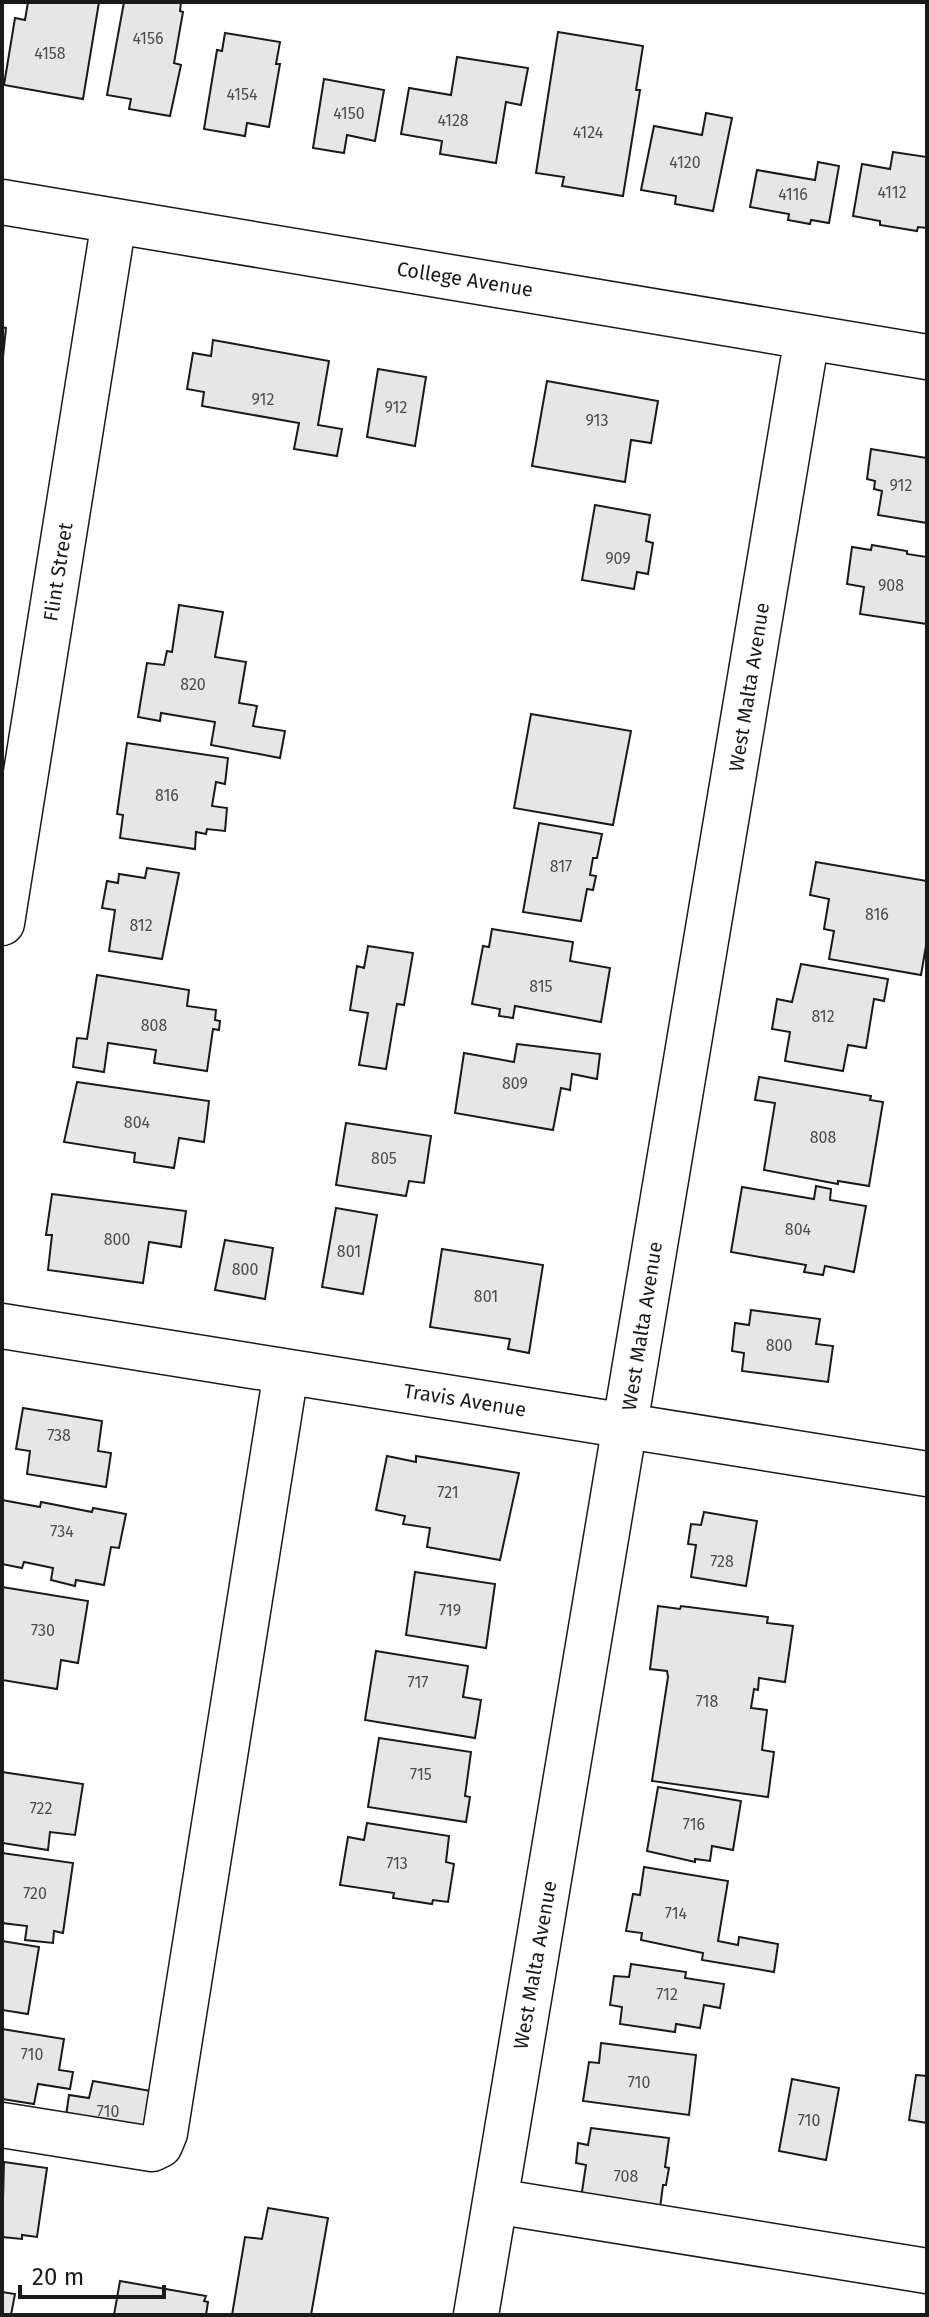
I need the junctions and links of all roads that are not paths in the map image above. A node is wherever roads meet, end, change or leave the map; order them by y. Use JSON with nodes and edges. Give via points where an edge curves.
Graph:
{"nodes":[{"id":1,"x":2,"y":202,"type":"edge"},
{"id":2,"x":114,"y":221,"type":"junction"},
{"id":3,"x":807,"y":337,"type":"junction"},
{"id":4,"x":927,"y":357,"type":"edge"},
{"id":5,"x":2,"y":923,"type":"edge"},
{"id":6,"x":2,"y":1326,"type":"edge"},
{"id":7,"x":286,"y":1372,"type":"junction"},
{"id":8,"x":625,"y":1426,"type":"junction"},
{"id":9,"x":927,"y":1474,"type":"edge"},
{"id":10,"x":2,"y":2125,"type":"edge"},
{"id":11,"x":495,"y":2201,"type":"junction"},
{"id":12,"x":927,"y":2271,"type":"edge"},
{"id":13,"x":476,"y":2315,"type":"edge"}],
"edges":[{"from":1,"to":2,"type":"street","name":"College Avenue"},
{"from":2,"to":3,"type":"street","name":"College Avenue"},
{"from":2,"to":5,"type":"street","name":"Flint Street"},
{"from":3,"to":4,"type":"street","name":"College Avenue"},
{"from":3,"to":8,"type":"street","name":"West Malta Avenue"},
{"from":6,"to":7,"type":"street","name":"Travis Avenue"},
{"from":7,"to":8,"type":"street","name":"Travis Avenue"},
{"from":7,"to":10,"type":"street","via":[[165,2133],[152,2149]]},
{"from":8,"to":9,"type":"street","name":"Travis Avenue"},
{"from":8,"to":11,"type":"street","name":"West Malta Avenue"},
{"from":11,"to":12,"type":"street"},
{"from":11,"to":13,"type":"street","name":"West Malta Avenue"}]}
